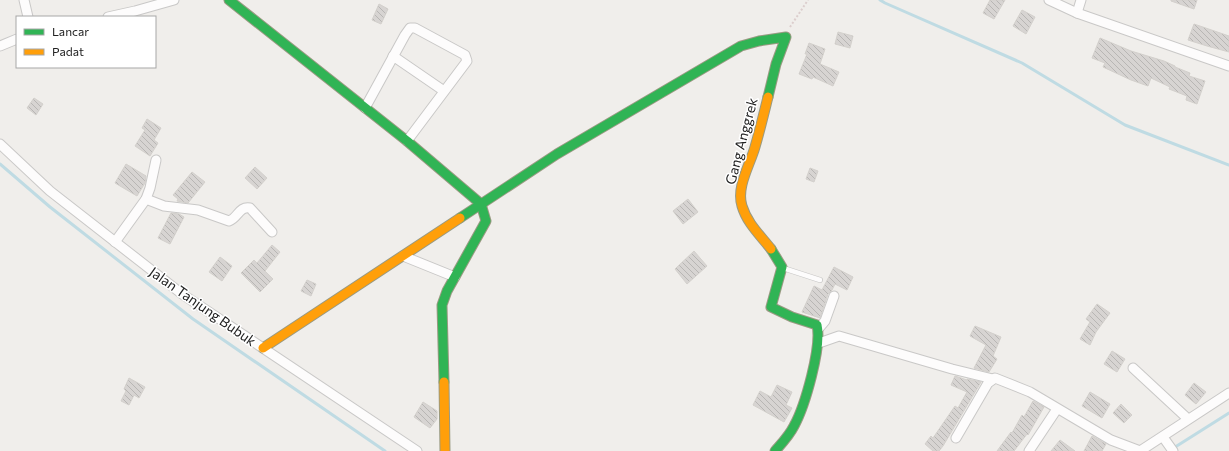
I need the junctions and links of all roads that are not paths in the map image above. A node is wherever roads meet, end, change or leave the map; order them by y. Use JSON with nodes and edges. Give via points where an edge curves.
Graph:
{"nodes":[{"id":1,"x":24,"y":0,"type":"edge"},
{"id":2,"x":174,"y":0,"type":"edge"},
{"id":3,"x":229,"y":0,"type":"edge"},
{"id":4,"x":1048,"y":0,"type":"edge"},
{"id":5,"x":1081,"y":0,"type":"edge"},
{"id":6,"x":240,"y":4,"type":"edge"},
{"id":7,"x":1077,"y":13,"type":"junction"},
{"id":8,"x":28,"y":16,"type":"edge"},
{"id":9,"x":112,"y":16,"type":"edge"},
{"id":10,"x":16,"y":39,"type":"edge"},
{"id":11,"x":0,"y":46,"type":"edge"},
{"id":12,"x":393,"y":56,"type":"junction"},
{"id":13,"x":1229,"y":66,"type":"edge"},
{"id":14,"x":444,"y":91,"type":"junction"},
{"id":15,"x":365,"y":108,"type":"junction"},
{"id":16,"x":406,"y":141,"type":"junction"},
{"id":17,"x":0,"y":144,"type":"edge"},
{"id":18,"x":156,"y":160,"type":"dead end"},
{"id":19,"x":146,"y":199,"type":"junction"},
{"id":20,"x":481,"y":204,"type":"junction"},
{"id":21,"x":272,"y":232,"type":"dead end"},
{"id":22,"x":115,"y":242,"type":"junction"},
{"id":23,"x":403,"y":256,"type":"junction"},
{"id":24,"x":782,"y":267,"type":"junction"},
{"id":25,"x":455,"y":276,"type":"junction"},
{"id":26,"x":820,"y":280,"type":"dead end"},
{"id":27,"x":834,"y":296,"type":"dead end"},
{"id":28,"x":819,"y":328,"type":"junction"},
{"id":29,"x":819,"y":342,"type":"junction"},
{"id":30,"x":263,"y":348,"type":"junction"},
{"id":31,"x":1133,"y":368,"type":"dead end"},
{"id":32,"x":993,"y":379,"type":"junction"},
{"id":33,"x":1229,"y":393,"type":"edge"},
{"id":34,"x":1057,"y":409,"type":"junction"},
{"id":35,"x":1188,"y":419,"type":"junction"},
{"id":36,"x":956,"y":438,"type":"dead end"},
{"id":37,"x":1164,"y":440,"type":"junction"},
{"id":38,"x":418,"y":451,"type":"edge"},
{"id":39,"x":444,"y":451,"type":"edge"},
{"id":40,"x":775,"y":451,"type":"edge"},
{"id":41,"x":1029,"y":451,"type":"edge"},
{"id":42,"x":1140,"y":451,"type":"edge"},
{"id":43,"x":1173,"y":451,"type":"edge"}],
"edges":[{"from":1,"to":8,"type":"street"},
{"from":2,"to":9,"type":"street"},
{"from":3,"to":6,"type":"street"},
{"from":4,"to":7,"type":"street"},
{"from":5,"to":7,"type":"street"},
{"from":6,"to":15,"type":"street"},
{"from":7,"to":13,"type":"street"},
{"from":10,"to":11,"type":"street"},
{"from":12,"to":14,"type":"street"},
{"from":12,"to":14,"type":"street","via":[[408,30],[415,28],[465,55],[467,61]]},
{"from":12,"to":15,"type":"street"},
{"from":14,"to":16,"type":"street"},
{"from":15,"to":16,"type":"street"},
{"from":16,"to":20,"type":"street"},
{"from":17,"to":22,"type":"street","name":"Jalan Tanjung Bubuk","via":[[50,191]]},
{"from":18,"to":19,"type":"street"},
{"from":19,"to":21,"type":"street","via":[[164,206],[198,210],[229,221],[244,208],[250,208]]},
{"from":19,"to":22,"type":"street"},
{"from":20,"to":23,"type":"street"},
{"from":20,"to":24,"type":"street","name":"Gang Anggrek","via":[[557,154],[741,46],[786,37],[741,191],[741,205],[747,217]]},
{"from":20,"to":25,"type":"street","via":[[486,221]]},
{"from":22,"to":30,"type":"street","name":"Jalan Tanjung Bubuk","via":[[182,294]]},
{"from":23,"to":25,"type":"street"},
{"from":23,"to":30,"type":"street"},
{"from":24,"to":26,"type":"lane"},
{"from":24,"to":28,"type":"street","via":[[771,307]]},
{"from":25,"to":39,"type":"street","via":[[442,305]]},
{"from":27,"to":28,"type":"street","via":[[825,322]]},
{"from":28,"to":29,"type":"street"},
{"from":29,"to":32,"type":"street","via":[[840,336]]},
{"from":29,"to":40,"type":"street","via":[[802,410],[786,439]]},
{"from":30,"to":38,"type":"street","name":"Jalan Tanjung Bubuk"},
{"from":31,"to":35,"type":"street"},
{"from":32,"to":34,"type":"street","via":[[1030,392]]},
{"from":32,"to":36,"type":"street","via":[[988,383]]},
{"from":33,"to":35,"type":"street"},
{"from":34,"to":41,"type":"street"},
{"from":34,"to":42,"type":"street","via":[[1111,440]]},
{"from":35,"to":37,"type":"street"},
{"from":37,"to":42,"type":"street"},
{"from":37,"to":43,"type":"street"}]}
